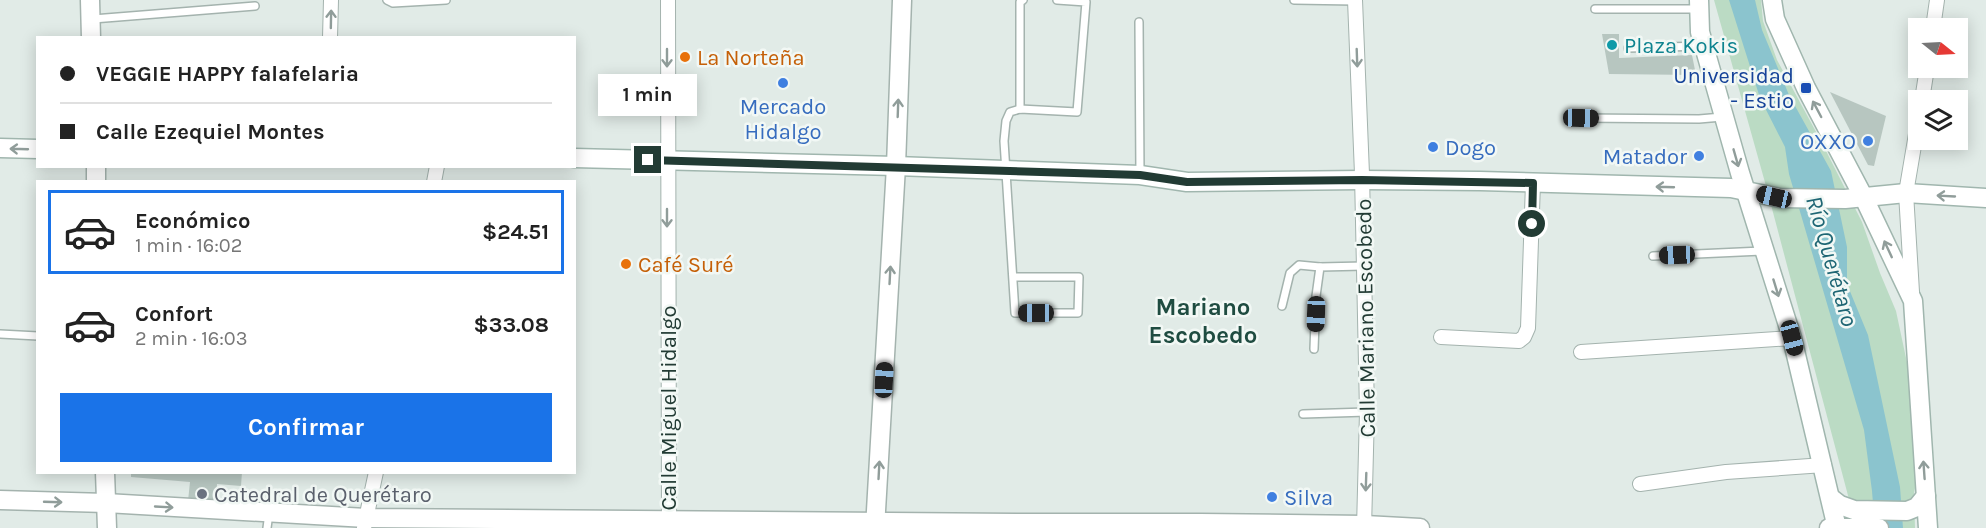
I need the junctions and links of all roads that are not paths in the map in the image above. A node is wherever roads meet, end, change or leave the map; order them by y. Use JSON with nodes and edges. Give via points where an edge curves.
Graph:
{"nodes":[{"id":1,"x":90,"y":0,"type":"edge"},
{"id":2,"x":331,"y":0,"type":"edge"},
{"id":3,"x":387,"y":0,"type":"edge"},
{"id":4,"x":446,"y":0,"type":"edge"},
{"id":5,"x":668,"y":0,"type":"edge"},
{"id":6,"x":902,"y":0,"type":"edge"},
{"id":7,"x":1023,"y":0,"type":"edge"},
{"id":8,"x":1057,"y":0,"type":"edge"},
{"id":9,"x":1294,"y":0,"type":"edge"},
{"id":10,"x":1355,"y":0,"type":"edge"},
{"id":11,"x":1772,"y":0,"type":"edge"},
{"id":12,"x":1937,"y":0,"type":"edge"},
{"id":13,"x":1699,"y":5,"type":"edge"},
{"id":14,"x":255,"y":6,"type":"dead end"},
{"id":15,"x":1595,"y":9,"type":"dead end"},
{"id":16,"x":1934,"y":18,"type":"edge"},
{"id":17,"x":91,"y":19,"type":"junction"},
{"id":18,"x":1139,"y":22,"type":"dead end"},
{"id":19,"x":91,"y":36,"type":"edge"},
{"id":20,"x":330,"y":36,"type":"edge"},
{"id":21,"x":1704,"y":46,"type":"junction"},
{"id":22,"x":1628,"y":48,"type":"dead end"},
{"id":23,"x":1020,"y":109,"type":"junction"},
{"id":24,"x":1724,"y":117,"type":"junction"},
{"id":25,"x":1581,"y":118,"type":"dead end"},
{"id":26,"x":0,"y":148,"type":"edge"},
{"id":27,"x":36,"y":149,"type":"edge"},
{"id":28,"x":1913,"y":150,"type":"edge"},
{"id":29,"x":576,"y":158,"type":"edge"},
{"id":30,"x":667,"y":160,"type":"junction"},
{"id":31,"x":896,"y":166,"type":"junction"},
{"id":32,"x":1006,"y":171,"type":"junction"},
{"id":33,"x":1140,"y":175,"type":"junction"},
{"id":34,"x":1362,"y":180,"type":"junction"},
{"id":35,"x":1533,"y":183,"type":"junction"},
{"id":36,"x":1746,"y":192,"type":"junction"},
{"id":37,"x":1906,"y":193,"type":"junction"},
{"id":38,"x":1864,"y":198,"type":"junction"},
{"id":39,"x":1986,"y":198,"type":"edge"},
{"id":40,"x":1765,"y":251,"type":"junction"},
{"id":41,"x":1653,"y":256,"type":"dead end"},
{"id":42,"x":1364,"y":266,"type":"junction"},
{"id":43,"x":1320,"y":267,"type":"junction"},
{"id":44,"x":1013,"y":277,"type":"junction"},
{"id":45,"x":1913,"y":301,"type":"junction"},
{"id":46,"x":1282,"y":306,"type":"dead end"},
{"id":47,"x":0,"y":334,"type":"edge"},
{"id":48,"x":36,"y":336,"type":"edge"},
{"id":49,"x":1442,"y":337,"type":"dead end"},
{"id":50,"x":1792,"y":338,"type":"junction"},
{"id":51,"x":1314,"y":350,"type":"dead end"},
{"id":52,"x":1581,"y":352,"type":"dead end"},
{"id":53,"x":1367,"y":412,"type":"junction"},
{"id":54,"x":1303,"y":414,"type":"dead end"},
{"id":55,"x":1824,"y":465,"type":"junction"},
{"id":56,"x":105,"y":474,"type":"edge"},
{"id":57,"x":376,"y":474,"type":"edge"},
{"id":58,"x":1640,"y":484,"type":"dead end"},
{"id":59,"x":1926,"y":496,"type":"junction"},
{"id":60,"x":1831,"y":498,"type":"junction"},
{"id":61,"x":0,"y":500,"type":"edge"},
{"id":62,"x":106,"y":503,"type":"junction"},
{"id":63,"x":1860,"y":519,"type":"edge"},
{"id":64,"x":268,"y":520,"type":"edge"},
{"id":65,"x":365,"y":523,"type":"edge"},
{"id":66,"x":669,"y":524,"type":"edge"},
{"id":67,"x":875,"y":525,"type":"edge"},
{"id":68,"x":1024,"y":526,"type":"edge"},
{"id":69,"x":1192,"y":526,"type":"edge"},
{"id":70,"x":1364,"y":526,"type":"edge"},
{"id":71,"x":107,"y":528,"type":"edge"},
{"id":72,"x":1420,"y":528,"type":"edge"},
{"id":73,"x":1829,"y":528,"type":"edge"},
{"id":74,"x":1837,"y":528,"type":"edge"},
{"id":75,"x":1879,"y":528,"type":"edge"},
{"id":76,"x":1928,"y":528,"type":"edge"}],
"edges":[{"from":1,"to":17,"type":"main road"},
{"from":20,"to":2,"type":"street","one_way":true},
{"from":3,"to":4,"type":"lane"},
{"from":5,"to":30,"type":"street","name":"Calle Miguel Hidalgo","one_way":true},
{"from":31,"to":6,"type":"main road","one_way":true},
{"from":7,"to":23,"type":"lane"},
{"from":8,"to":23,"type":"lane","via":[[1086,2],[1077,112]]},
{"from":9,"to":10,"type":"lane"},
{"from":10,"to":34,"type":"street","name":"Calle Mariano Escobedo","one_way":true},
{"from":38,"to":11,"type":"main road","one_way":true,"via":[[1806,88],[1775,20]]},
{"from":12,"to":16,"type":"street"},
{"from":13,"to":15,"type":"lane"},
{"from":13,"to":21,"type":"main road"},
{"from":14,"to":17,"type":"lane"},
{"from":17,"to":19,"type":"main road"},
{"from":18,"to":33,"type":"lane"},
{"from":21,"to":22,"type":"lane"},
{"from":21,"to":24,"type":"main road"},
{"from":23,"to":32,"type":"lane","via":[[1010,112],[1006,121]]},
{"from":24,"to":25,"type":"lane"},
{"from":24,"to":36,"type":"main road","one_way":true},
{"from":27,"to":26,"type":"main road","one_way":true},
{"from":28,"to":37,"type":"street"},
{"from":29,"to":30,"type":"main road"},
{"from":30,"to":31,"type":"main road"},
{"from":30,"to":66,"type":"street","name":"Calle Miguel Hidalgo","one_way":true},
{"from":31,"to":32,"type":"main road"},
{"from":67,"to":31,"type":"main road","one_way":true},
{"from":32,"to":33,"type":"main road"},
{"from":32,"to":44,"type":"lane"},
{"from":33,"to":34,"type":"main road","via":[[1187,182]]},
{"from":34,"to":35,"type":"main road"},
{"from":34,"to":42,"type":"street","name":"Calle Mariano Escobedo"},
{"from":36,"to":35,"type":"main road","one_way":true,"via":[[1724,188]]},
{"from":35,"to":49,"type":"street","via":[[1528,328],[1524,337],[1519,341]]},
{"from":36,"to":38,"type":"main road","via":[[1780,198]]},
{"from":36,"to":40,"type":"main road"},
{"from":37,"to":38,"type":"main road"},
{"from":39,"to":37,"type":"main road","one_way":true},
{"from":37,"to":45,"type":"street"},
{"from":45,"to":38,"type":"main road","one_way":true},
{"from":40,"to":41,"type":"lane"},
{"from":40,"to":50,"type":"main road","one_way":true},
{"from":42,"to":43,"type":"lane"},
{"from":42,"to":53,"type":"street","name":"Calle Mariano Escobedo"},
{"from":43,"to":46,"type":"lane","via":[[1299,265],[1290,273]]},
{"from":43,"to":51,"type":"lane"},
{"from":44,"to":44,"type":"lane","via":[[1015,313],[1078,313],[1079,277]]},
{"from":59,"to":45,"type":"main road","one_way":true},
{"from":47,"to":48,"type":"lane"},
{"from":50,"to":52,"type":"street"},
{"from":50,"to":55,"type":"main road"},
{"from":53,"to":54,"type":"lane"},
{"from":53,"to":70,"type":"street","name":"Calle Mariano Escobedo","one_way":true},
{"from":55,"to":58,"type":"street","via":[[1726,472]]},
{"from":55,"to":60,"type":"main road"},
{"from":56,"to":62,"type":"main road"},
{"from":57,"to":65,"type":"street"},
{"from":59,"to":63,"type":"main road","via":[[1917,507],[1907,511]]},
{"from":59,"to":76,"type":"main road"},
{"from":60,"to":63,"type":"main road"},
{"from":60,"to":74,"type":"main road"},
{"from":61,"to":62,"type":"main road","one_way":true},
{"from":62,"to":64,"type":"main road","one_way":true},
{"from":62,"to":71,"type":"main road"},
{"from":63,"to":74,"type":"main road"},
{"from":63,"to":75,"type":"main road"},
{"from":64,"to":65,"type":"main road"},
{"from":65,"to":66,"type":"main road"},
{"from":66,"to":67,"type":"main road"},
{"from":67,"to":68,"type":"main road"},
{"from":68,"to":69,"type":"main road"},
{"from":69,"to":70,"type":"main road"},
{"from":70,"to":72,"type":"main road"},
{"from":73,"to":74,"type":"main road"}]}
